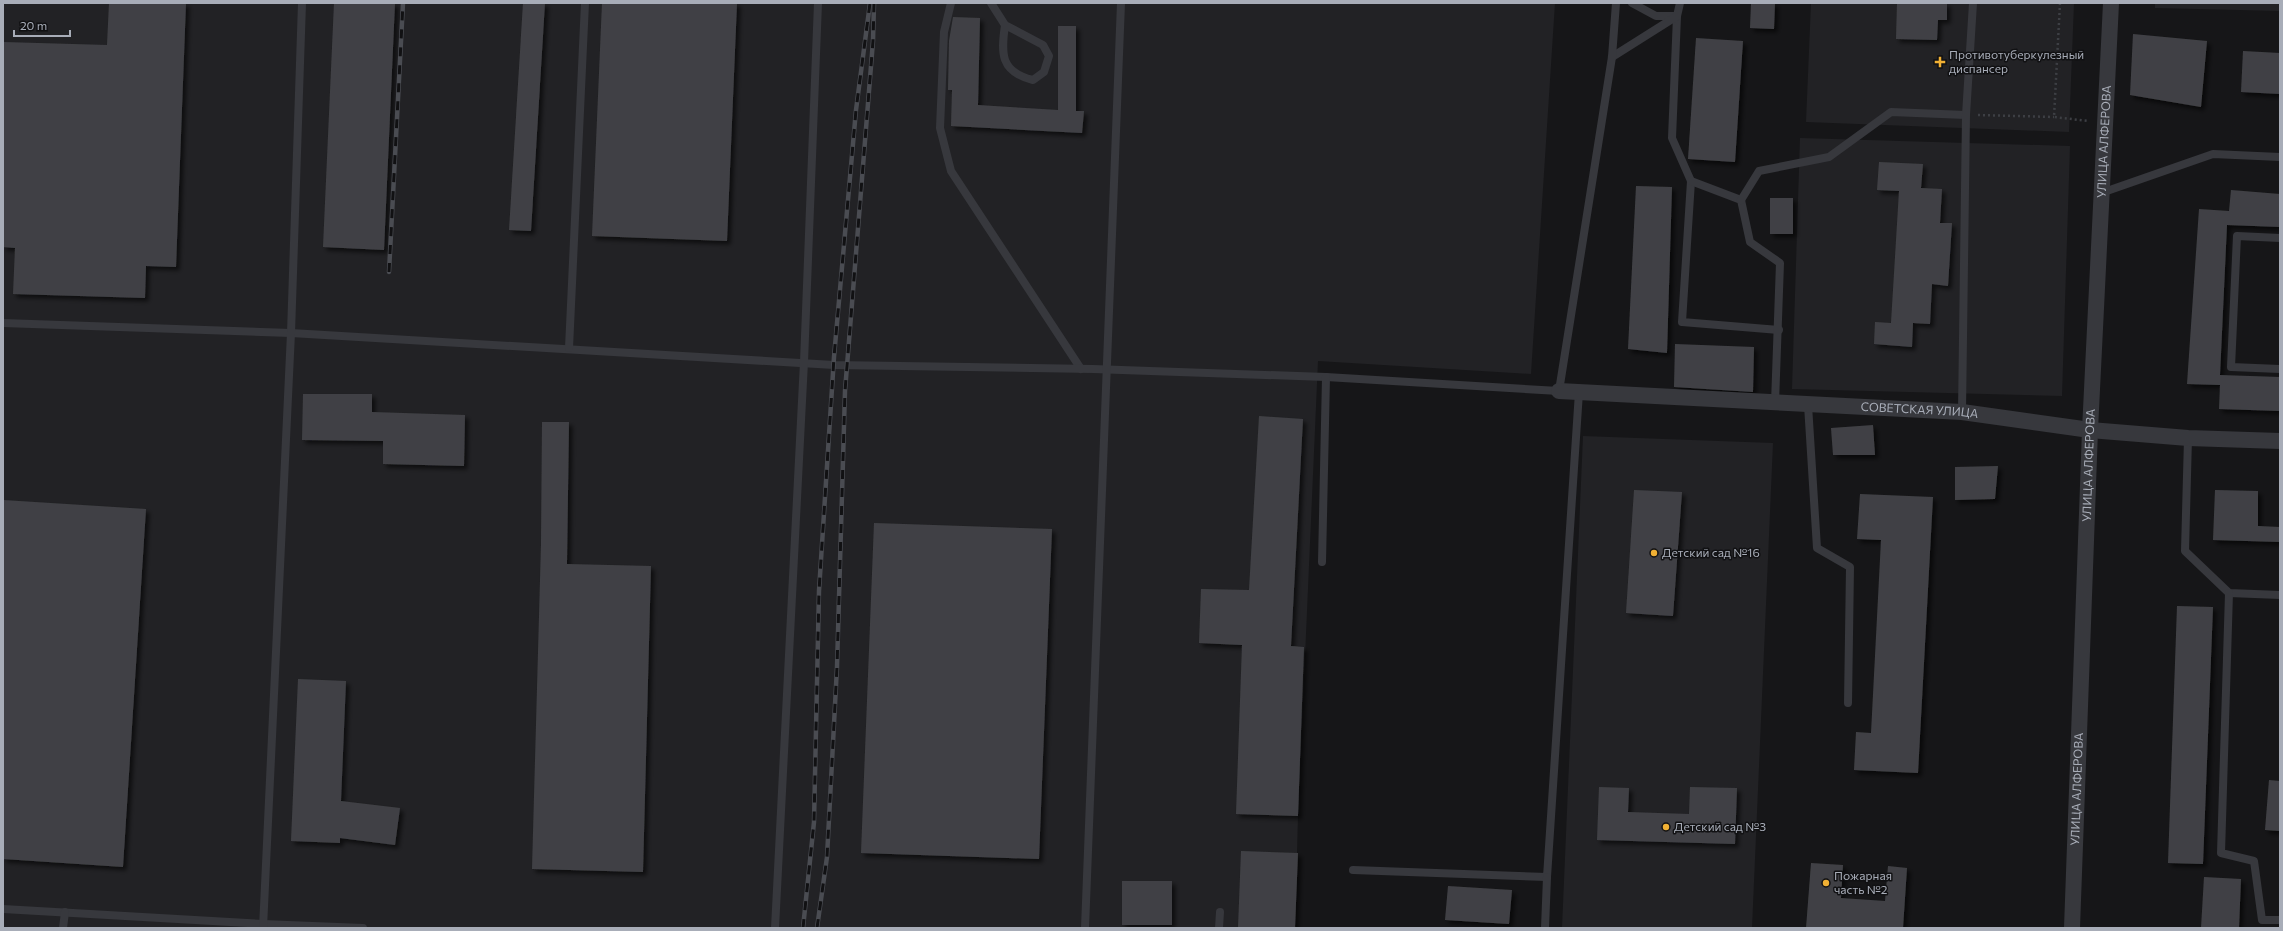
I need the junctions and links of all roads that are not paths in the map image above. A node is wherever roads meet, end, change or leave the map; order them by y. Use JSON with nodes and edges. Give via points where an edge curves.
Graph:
{"nodes":[{"id":1,"x":302,"y":3,"type":"edge"},
{"id":2,"x":585,"y":3,"type":"edge"},
{"id":3,"x":818,"y":3,"type":"edge"},
{"id":4,"x":951,"y":3,"type":"edge"},
{"id":5,"x":990,"y":3,"type":"edge"},
{"id":6,"x":1121,"y":3,"type":"edge"},
{"id":7,"x":1616,"y":3,"type":"edge"},
{"id":8,"x":1632,"y":3,"type":"edge"},
{"id":9,"x":1680,"y":3,"type":"edge"},
{"id":10,"x":1973,"y":3,"type":"edge"},
{"id":11,"x":2111,"y":3,"type":"edge"},
{"id":12,"x":1677,"y":16,"type":"junction"},
{"id":13,"x":1005,"y":25,"type":"junction"},
{"id":14,"x":1612,"y":57,"type":"junction"},
{"id":15,"x":1966,"y":115,"type":"junction"},
{"id":16,"x":2280,"y":157,"type":"edge"},
{"id":17,"x":1690,"y":181,"type":"junction"},
{"id":18,"x":2104,"y":192,"type":"junction"},
{"id":19,"x":1741,"y":200,"type":"junction"},
{"id":20,"x":2280,"y":238,"type":"edge"},
{"id":21,"x":3,"y":323,"type":"edge"},
{"id":22,"x":1779,"y":330,"type":"junction"},
{"id":23,"x":291,"y":333,"type":"junction"},
{"id":24,"x":569,"y":348,"type":"junction"},
{"id":25,"x":804,"y":362,"type":"junction"},
{"id":26,"x":1081,"y":369,"type":"junction"},
{"id":27,"x":2280,"y":369,"type":"edge"},
{"id":28,"x":1107,"y":370,"type":"junction"},
{"id":29,"x":1326,"y":377,"type":"junction"},
{"id":30,"x":1559,"y":391,"type":"junction"},
{"id":31,"x":1579,"y":392,"type":"junction"},
{"id":32,"x":1775,"y":403,"type":"junction"},
{"id":33,"x":1808,"y":405,"type":"junction"},
{"id":34,"x":1962,"y":412,"type":"junction"},
{"id":35,"x":2090,"y":430,"type":"junction"},
{"id":36,"x":2188,"y":438,"type":"junction"},
{"id":37,"x":2280,"y":441,"type":"edge"},
{"id":38,"x":1322,"y":562,"type":"dead end"},
{"id":39,"x":2229,"y":593,"type":"junction"},
{"id":40,"x":2280,"y":595,"type":"edge"},
{"id":41,"x":1848,"y":703,"type":"dead end"},
{"id":42,"x":1353,"y":870,"type":"dead end"},
{"id":43,"x":1547,"y":877,"type":"junction"},
{"id":44,"x":3,"y":909,"type":"edge"},
{"id":45,"x":65,"y":912,"type":"junction"},
{"id":46,"x":1220,"y":912,"type":"dead end"},
{"id":47,"x":2280,"y":920,"type":"edge"},
{"id":48,"x":263,"y":926,"type":"edge"},
{"id":49,"x":63,"y":928,"type":"edge"},
{"id":50,"x":363,"y":928,"type":"edge"},
{"id":51,"x":775,"y":928,"type":"edge"},
{"id":52,"x":1085,"y":928,"type":"edge"},
{"id":53,"x":1219,"y":928,"type":"edge"},
{"id":54,"x":1545,"y":928,"type":"edge"},
{"id":55,"x":2072,"y":928,"type":"edge"}],
"edges":[{"from":1,"to":23,"type":"lane"},
{"from":2,"to":24,"type":"lane"},
{"from":3,"to":25,"type":"lane"},
{"from":4,"to":26,"type":"lane","via":[[944,32],[940,128],[951,171]]},
{"from":5,"to":13,"type":"lane"},
{"from":6,"to":28,"type":"lane"},
{"from":7,"to":14,"type":"lane"},
{"from":8,"to":12,"type":"lane","via":[[1656,16]]},
{"from":9,"to":12,"type":"lane"},
{"from":10,"to":15,"type":"lane"},
{"from":11,"to":18,"type":"street","name":"УЛИЦА АЛФЕРОВА"},
{"from":12,"to":14,"type":"lane"},
{"from":12,"to":17,"type":"lane","via":[[1672,138]]},
{"from":13,"to":13,"type":"lane","via":[[1043,45],[1049,56],[1044,72],[1033,80],[1020,77],[1007,65],[1002,50]]},
{"from":14,"to":30,"type":"lane"},
{"from":15,"to":19,"type":"lane","via":[[1891,112],[1829,157],[1759,171]]},
{"from":15,"to":34,"type":"lane"},
{"from":16,"to":18,"type":"lane","via":[[2212,154]]},
{"from":17,"to":19,"type":"lane"},
{"from":17,"to":22,"type":"lane","via":[[1682,322]]},
{"from":18,"to":35,"type":"street","name":"УЛИЦА АЛФЕРОВА"},
{"from":19,"to":22,"type":"lane","via":[[1750,242],[1780,263]]},
{"from":20,"to":27,"type":"lane","via":[[2237,236],[2232,368]]},
{"from":21,"to":23,"type":"lane"},
{"from":22,"to":32,"type":"lane"},
{"from":23,"to":24,"type":"lane"},
{"from":23,"to":48,"type":"lane"},
{"from":24,"to":25,"type":"lane"},
{"from":25,"to":26,"type":"lane"},
{"from":25,"to":51,"type":"lane"},
{"from":26,"to":28,"type":"lane"},
{"from":28,"to":29,"type":"lane"},
{"from":28,"to":52,"type":"lane"},
{"from":29,"to":30,"type":"lane"},
{"from":29,"to":38,"type":"lane"},
{"from":30,"to":31,"type":"street","name":"СОВЕТСКАЯ УЛИЦА"},
{"from":31,"to":32,"type":"street","name":"СОВЕТСКАЯ УЛИЦА"},
{"from":31,"to":43,"type":"lane"},
{"from":32,"to":33,"type":"street","name":"СОВЕТСКАЯ УЛИЦА"},
{"from":33,"to":34,"type":"street","name":"СОВЕТСКАЯ УЛИЦА"},
{"from":33,"to":41,"type":"lane","via":[[1817,548],[1850,567]]},
{"from":34,"to":35,"type":"street","name":"СОВЕТСКАЯ УЛИЦА"},
{"from":35,"to":36,"type":"street","name":"СОВЕТСКАЯ УЛИЦА"},
{"from":35,"to":55,"type":"street","name":"УЛИЦА АЛФЕРОВА"},
{"from":36,"to":37,"type":"street","name":"СОВЕТСКАЯ УЛИЦА"},
{"from":36,"to":39,"type":"lane","via":[[2185,551]]},
{"from":39,"to":40,"type":"lane"},
{"from":39,"to":47,"type":"lane","via":[[2221,853],[2254,861],[2262,920]]},
{"from":42,"to":43,"type":"lane"},
{"from":43,"to":54,"type":"lane"},
{"from":44,"to":45,"type":"lane"},
{"from":45,"to":48,"type":"lane"},
{"from":45,"to":49,"type":"lane"},
{"from":46,"to":53,"type":"lane"},
{"from":48,"to":50,"type":"lane"}]}
